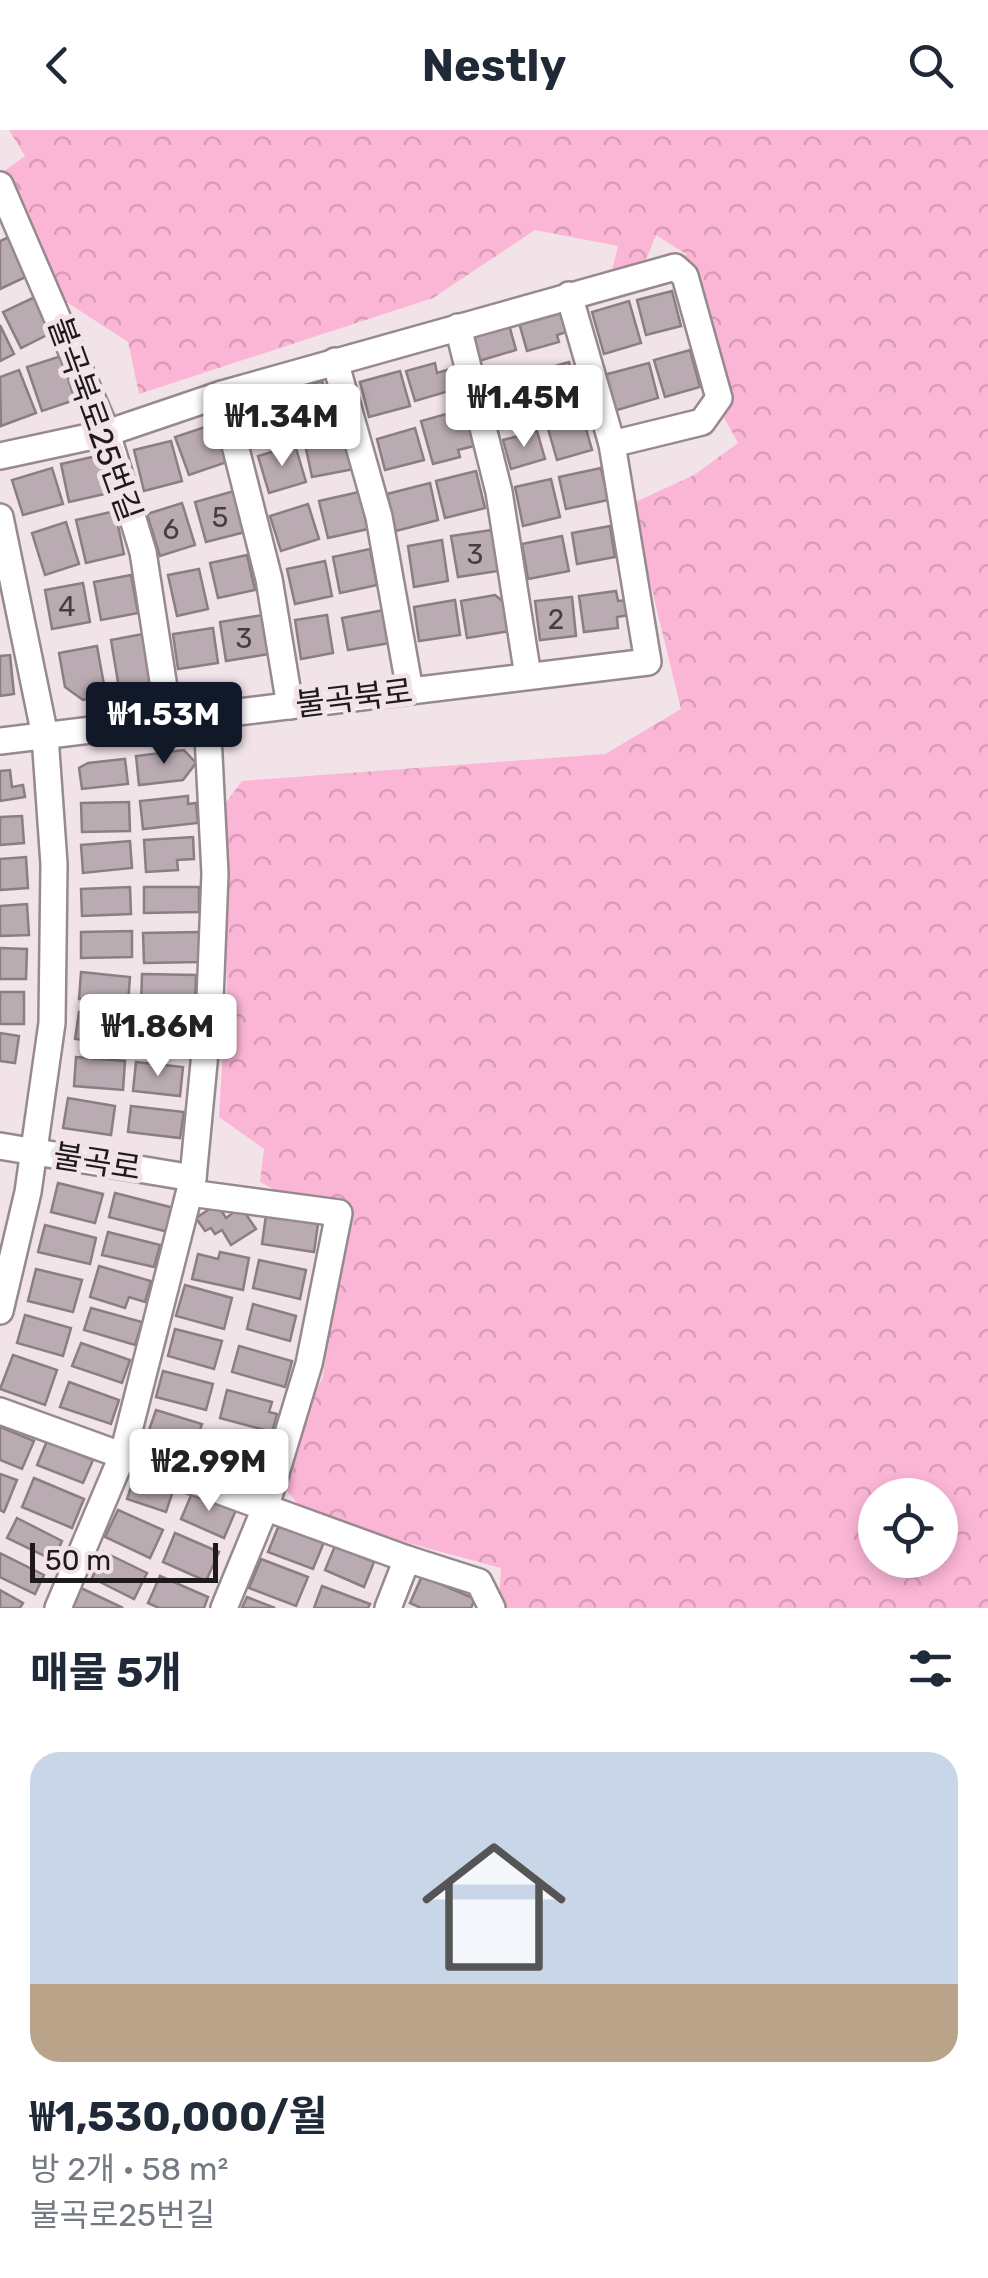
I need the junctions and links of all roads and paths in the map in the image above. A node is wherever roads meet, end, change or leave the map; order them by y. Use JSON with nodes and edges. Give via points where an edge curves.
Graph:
{"nodes":[{"id":1,"x":0,"y":185,"type":"edge"},
{"id":2,"x":569,"y":295,"type":"junction"},
{"id":3,"x":458,"y":327,"type":"junction"},
{"id":4,"x":336,"y":360,"type":"junction"},
{"id":5,"x":222,"y":394,"type":"junction"},
{"id":6,"x":107,"y":433,"type":"junction"},
{"id":7,"x":612,"y":444,"type":"junction"},
{"id":8,"x":0,"y":456,"type":"edge"},
{"id":9,"x":0,"y":518,"type":"edge"},
{"id":10,"x":4,"y":546,"type":"edge"},
{"id":11,"x":528,"y":676,"type":"junction"},
{"id":12,"x":410,"y":691,"type":"junction"},
{"id":13,"x":290,"y":706,"type":"junction"},
{"id":14,"x":207,"y":716,"type":"junction"},
{"id":15,"x":169,"y":720,"type":"junction"},
{"id":16,"x":44,"y":736,"type":"junction"},
{"id":17,"x":0,"y":741,"type":"edge"},
{"id":18,"x":0,"y":1146,"type":"edge"},
{"id":19,"x":34,"y":1152,"type":"junction"},
{"id":20,"x":192,"y":1185,"type":"junction"},
{"id":21,"x":0,"y":1311,"type":"edge"},
{"id":22,"x":0,"y":1411,"type":"edge"},
{"id":23,"x":122,"y":1454,"type":"junction"},
{"id":24,"x":266,"y":1506,"type":"junction"},
{"id":25,"x":407,"y":1558,"type":"junction"},
{"id":26,"x":58,"y":1608,"type":"edge"},
{"id":27,"x":224,"y":1608,"type":"edge"},
{"id":28,"x":388,"y":1608,"type":"edge"},
{"id":29,"x":492,"y":1608,"type":"edge"}],
"edges":[{"from":1,"to":6,"type":"street","name":"불곡북로25번길"},
{"from":2,"to":3,"type":"street"},
{"from":2,"to":7,"type":"street"},
{"from":2,"to":7,"type":"street","via":[[676,266],[685,276],[719,398],[702,422]]},
{"from":3,"to":4,"type":"street"},
{"from":3,"to":11,"type":"street","via":[[499,492]]},
{"from":4,"to":5,"type":"street"},
{"from":4,"to":12,"type":"street","via":[[379,517]]},
{"from":5,"to":6,"type":"street"},
{"from":5,"to":13,"type":"street","via":[[269,579]]},
{"from":6,"to":8,"type":"street"},
{"from":6,"to":15,"type":"street","name":"불곡북로25번길","via":[[143,552]]},
{"from":7,"to":11,"type":"street","name":"불곡북로","via":[[648,662]]},
{"from":9,"to":10,"type":"street"},
{"from":10,"to":16,"type":"street"},
{"from":11,"to":12,"type":"street","name":"불곡북로"},
{"from":12,"to":13,"type":"street","name":"불곡북로"},
{"from":13,"to":14,"type":"street","name":"불곡북로"},
{"from":14,"to":15,"type":"street","name":"불곡북로"},
{"from":14,"to":20,"type":"street","via":[[214,892]]},
{"from":15,"to":16,"type":"street","name":"불곡북로"},
{"from":16,"to":17,"type":"street","name":"불곡북로"},
{"from":16,"to":19,"type":"street","via":[[54,864],[52,1023]]},
{"from":18,"to":19,"type":"street","name":"불곡로"},
{"from":19,"to":20,"type":"street","name":"불곡로"},
{"from":19,"to":21,"type":"street"},
{"from":20,"to":23,"type":"street"},
{"from":20,"to":24,"type":"street","name":"불곡로","via":[[339,1213],[309,1364]]},
{"from":22,"to":23,"type":"street"},
{"from":23,"to":24,"type":"street"},
{"from":23,"to":26,"type":"street"},
{"from":24,"to":25,"type":"street"},
{"from":24,"to":27,"type":"street"},
{"from":25,"to":28,"type":"street"},
{"from":25,"to":29,"type":"street","via":[[480,1582]]}]}
